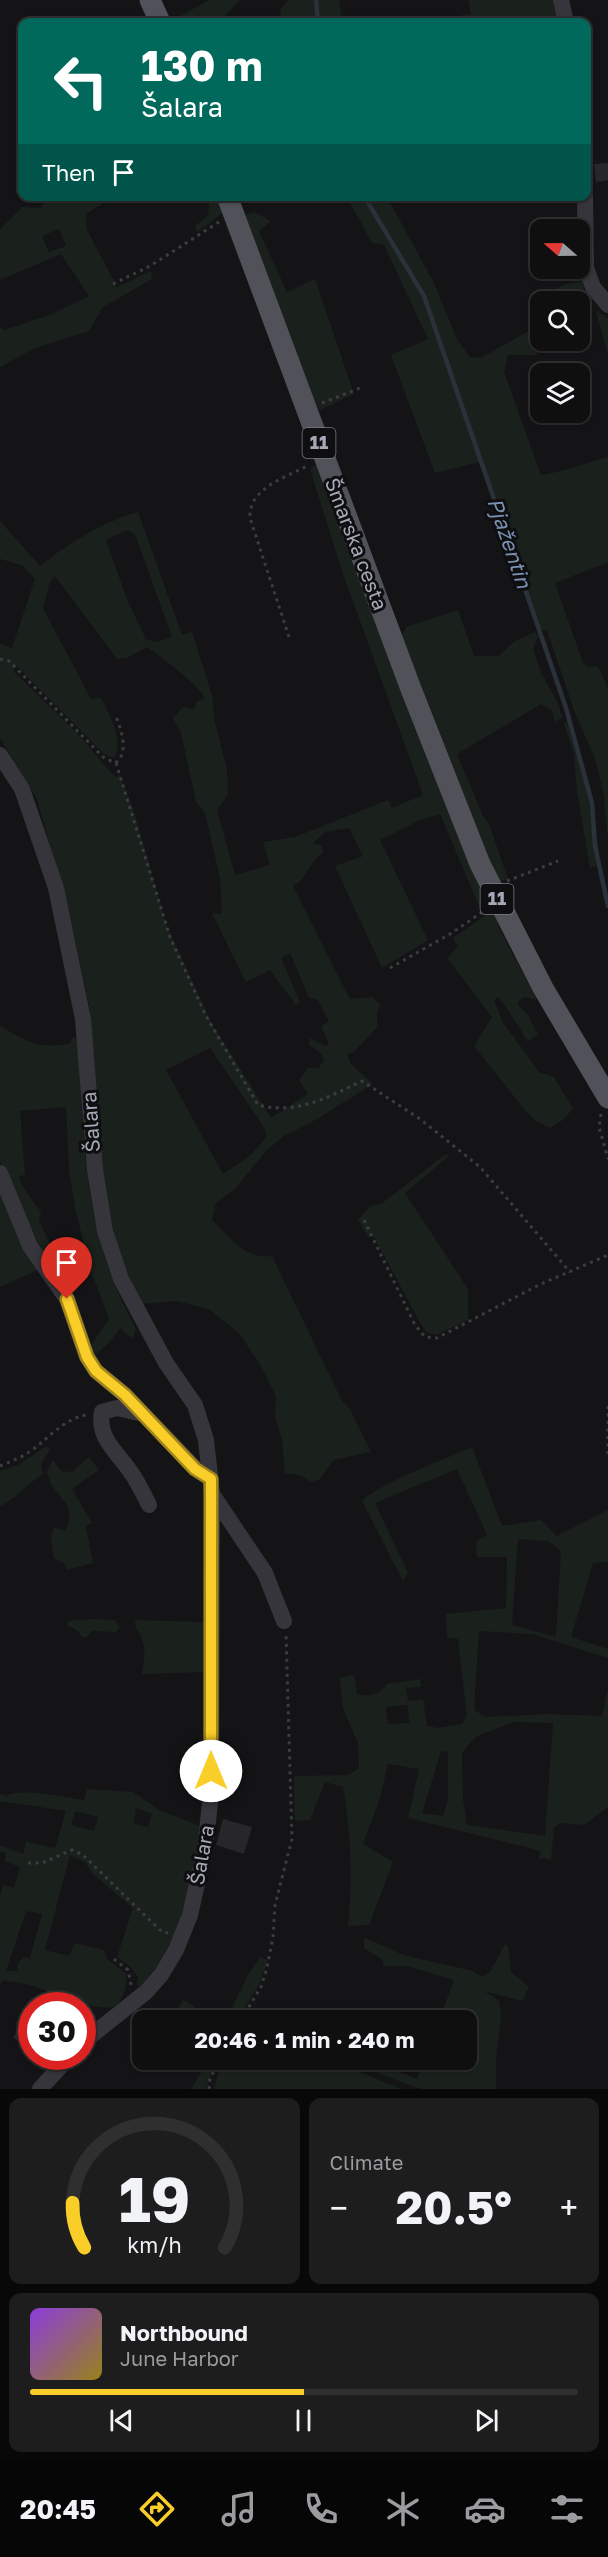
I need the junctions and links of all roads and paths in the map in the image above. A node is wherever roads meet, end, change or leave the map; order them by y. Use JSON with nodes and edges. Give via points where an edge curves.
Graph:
{"nodes":[{"id":1,"x":150,"y":0,"type":"edge"},
{"id":2,"x":561,"y":0,"type":"edge"},
{"id":3,"x":158,"y":18,"type":"edge"},
{"id":4,"x":565,"y":18,"type":"edge"},
{"id":5,"x":585,"y":201,"type":"edge"},
{"id":6,"x":230,"y":205,"type":"edge"},
{"id":7,"x":113,"y":284,"type":"dead end"},
{"id":8,"x":608,"y":305,"type":"edge"},
{"id":9,"x":360,"y":388,"type":"dead end"},
{"id":10,"x":306,"y":409,"type":"junction"},
{"id":11,"x":324,"y":457,"type":"junction"},
{"id":12,"x":289,"y":637,"type":"dead end"},
{"id":13,"x":0,"y":659,"type":"edge"},
{"id":14,"x":116,"y":714,"type":"dead end"},
{"id":15,"x":0,"y":755,"type":"edge"},
{"id":16,"x":116,"y":763,"type":"junction"},
{"id":17,"x":558,"y":861,"type":"dead end"},
{"id":18,"x":494,"y":894,"type":"junction"},
{"id":19,"x":390,"y":968,"type":"dead end"},
{"id":20,"x":606,"y":1095,"type":"edge"},
{"id":21,"x":608,"y":1159,"type":"edge"},
{"id":22,"x":0,"y":1173,"type":"edge"},
{"id":23,"x":364,"y":1220,"type":"dead end"},
{"id":24,"x":608,"y":1256,"type":"edge"},
{"id":25,"x":570,"y":1272,"type":"junction"},
{"id":26,"x":608,"y":1406,"type":"edge"},
{"id":27,"x":102,"y":1412,"type":"junction"},
{"id":28,"x":143,"y":1414,"type":"junction"},
{"id":29,"x":608,"y":1456,"type":"edge"},
{"id":30,"x":0,"y":1466,"type":"edge"},
{"id":31,"x":212,"y":1487,"type":"junction"},
{"id":32,"x":148,"y":1505,"type":"dead end"},
{"id":33,"x":284,"y":1621,"type":"joint"},
{"id":34,"x":28,"y":1863,"type":"dead end"},
{"id":35,"x":182,"y":1935,"type":"junction"},
{"id":36,"x":114,"y":1959,"type":"dead end"},
{"id":37,"x":130,"y":2005,"type":"junction"},
{"id":38,"x":247,"y":2010,"type":"edge"},
{"id":39,"x":96,"y":2032,"type":"edge"},
{"id":40,"x":57,"y":2070,"type":"edge"},
{"id":41,"x":214,"y":2070,"type":"edge"},
{"id":42,"x":40,"y":2089,"type":"edge"},
{"id":43,"x":209,"y":2089,"type":"edge"}],
"edges":[{"from":1,"to":3,"type":"main road"},
{"from":2,"to":4,"type":"street"},
{"from":5,"to":8,"type":"street","via":[[586,268],[593,287]]},
{"from":6,"to":7,"type":"path","via":[[150,266]]},
{"from":6,"to":10,"type":"main road","name":"Šmarska cesta","number":"11"},
{"from":9,"to":10,"type":"path"},
{"from":10,"to":11,"type":"main road","name":"Šmarska cesta","number":"11"},
{"from":11,"to":12,"type":"path","via":[[269,486],[256,495],[249,507]]},
{"from":11,"to":18,"type":"main road","name":"Šmarska cesta","number":"11"},
{"from":13,"to":16,"type":"path","via":[[9,661],[103,757]]},
{"from":14,"to":16,"type":"path","via":[[123,754]]},
{"from":15,"to":31,"type":"street","name":"Šalara","via":[[22,789],[56,888],[83,1019],[94,1170],[105,1231],[121,1279],[166,1363],[195,1405],[206,1440]]},
{"from":16,"to":25,"type":"path","via":[[170,937],[206,1016],[258,1105],[271,1108],[315,1104],[362,1081],[420,1119],[480,1167]]},
{"from":17,"to":18,"type":"path"},
{"from":18,"to":19,"type":"path","via":[[450,934]]},
{"from":18,"to":20,"type":"main road","number":"11"},
{"from":20,"to":21,"type":"path","via":[[599,1127]]},
{"from":22,"to":28,"type":"street","via":[[30,1246],[67,1299],[87,1357],[96,1371]]},
{"from":23,"to":25,"type":"path","via":[[425,1337],[437,1338]]},
{"from":24,"to":25,"type":"path"},
{"from":26,"to":29,"type":"path"},
{"from":27,"to":28,"type":"street","via":[[117,1408]]},
{"from":27,"to":30,"type":"path","via":[[79,1416],[26,1455]]},
{"from":27,"to":32,"type":"street","via":[[100,1423],[108,1444],[129,1470]]},
{"from":28,"to":31,"type":"street"},
{"from":31,"to":33,"type":"street","via":[[265,1573]]},
{"from":31,"to":35,"type":"street","name":"Šalara","via":[[211,1794],[205,1849]]},
{"from":33,"to":38,"type":"path","via":[[292,1839],[275,1905],[267,1968]]},
{"from":34,"to":35,"type":"path","via":[[42,1863],[72,1850],[83,1855],[162,1932]]},
{"from":35,"to":37,"type":"street","name":"Šalara","via":[[161,1975]]},
{"from":36,"to":37,"type":"path","via":[[128,1970]]},
{"from":37,"to":39,"type":"street","name":"Šalara"},
{"from":40,"to":42,"type":"street"},
{"from":41,"to":43,"type":"path"}]}
